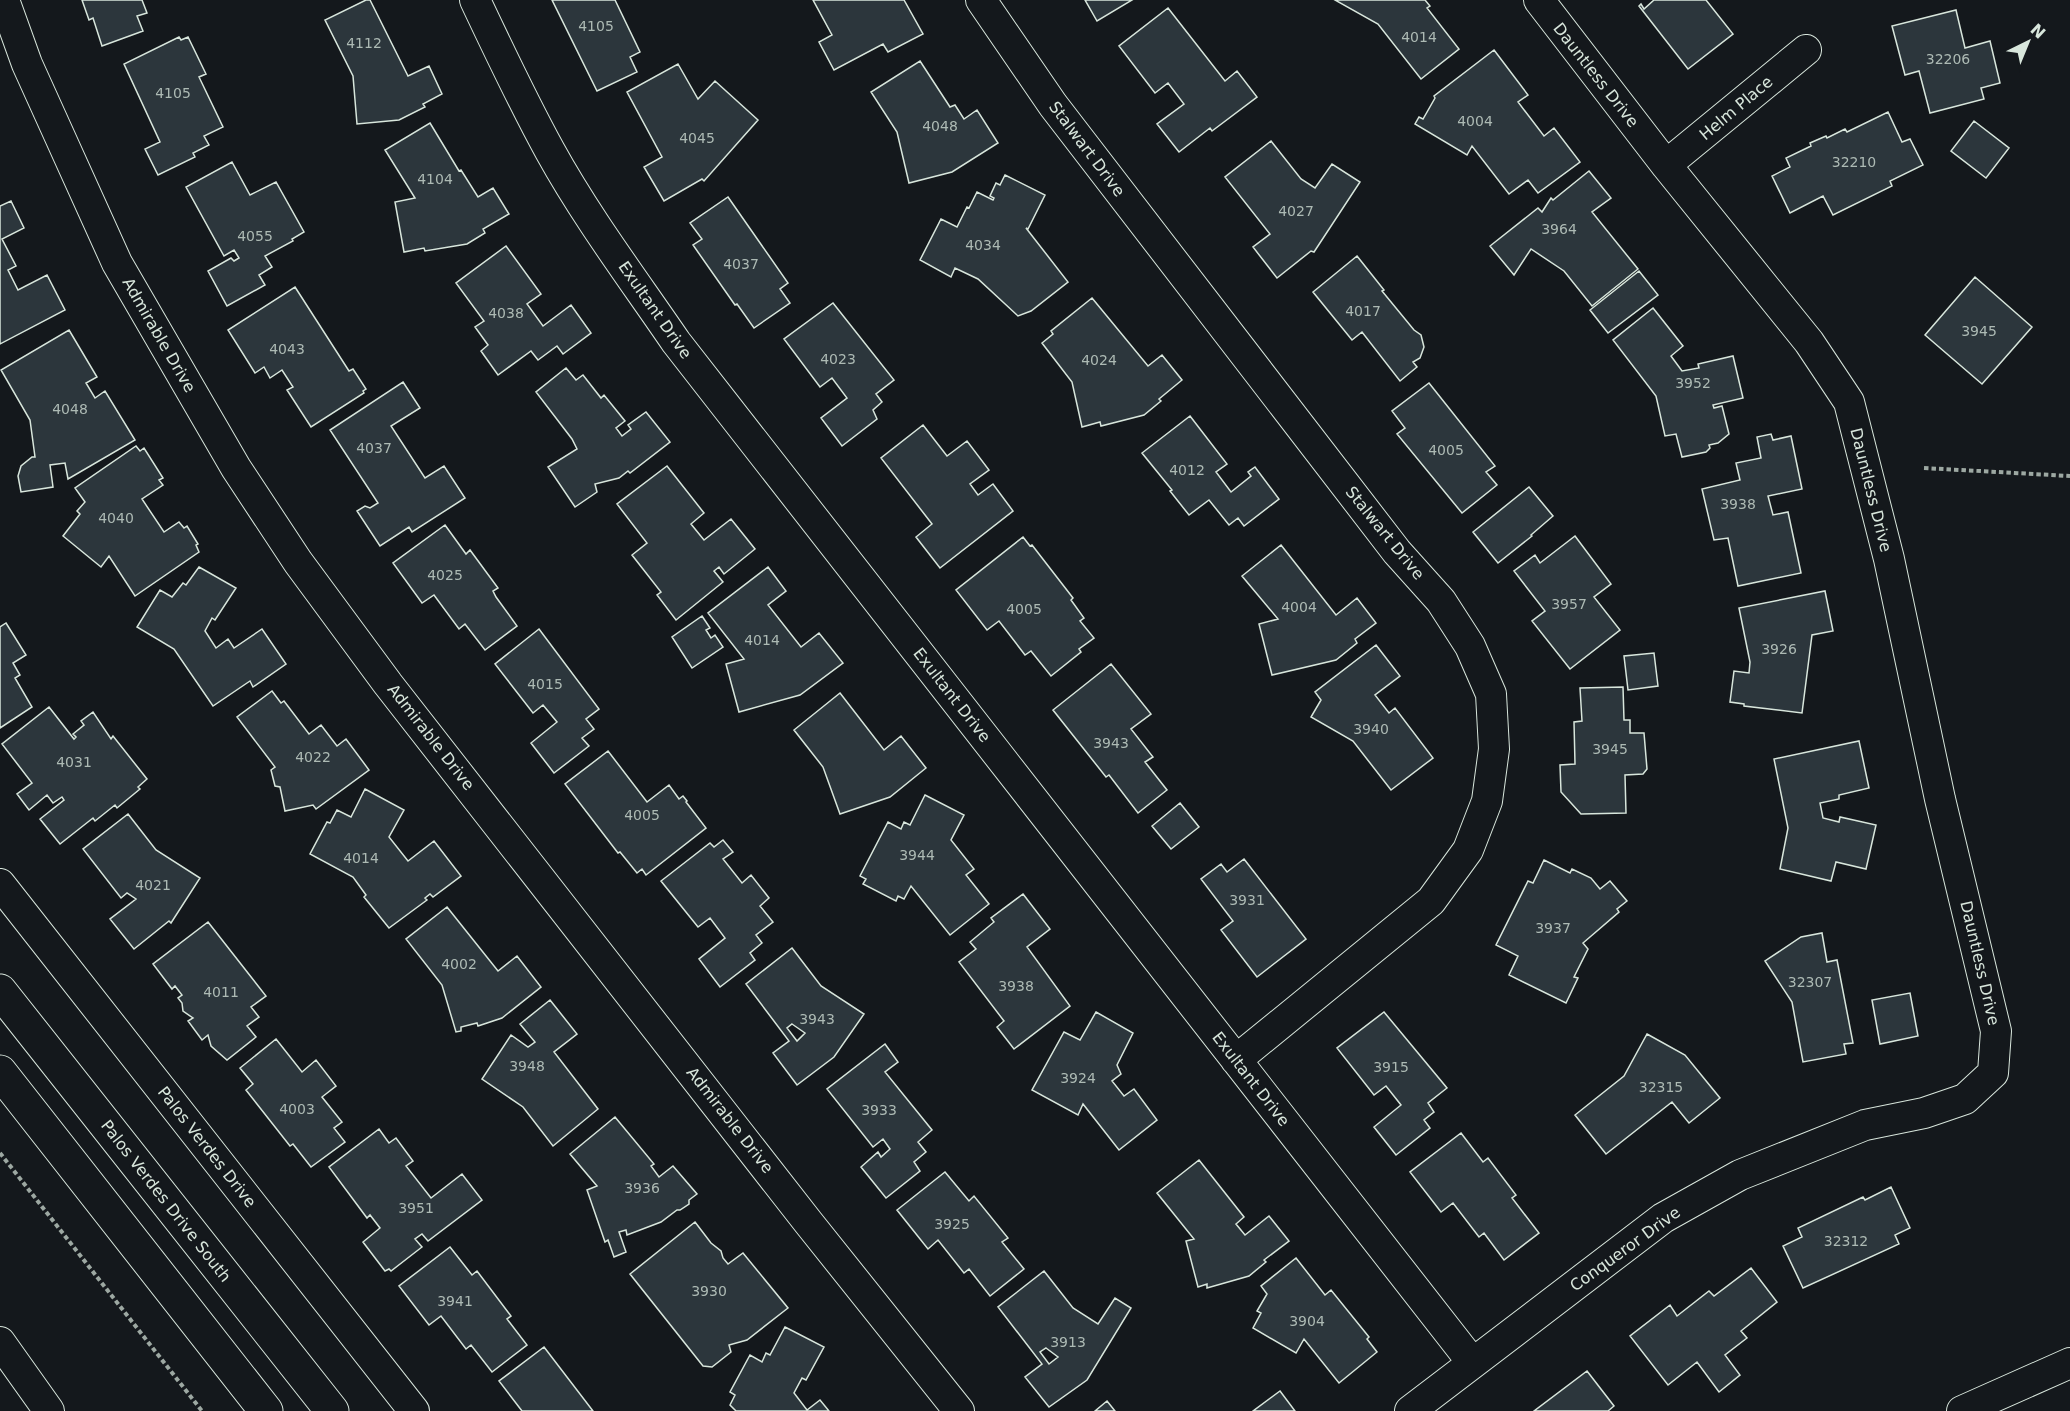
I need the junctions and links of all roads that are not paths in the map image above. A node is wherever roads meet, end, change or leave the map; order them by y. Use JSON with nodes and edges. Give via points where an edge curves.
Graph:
{"nodes":[{"id":1,"x":4,"y":0,"type":"edge"},
{"id":2,"x":475,"y":0,"type":"edge"},
{"id":3,"x":981,"y":0,"type":"edge"},
{"id":4,"x":1539,"y":0,"type":"edge"},
{"id":5,"x":1806,"y":50,"type":"dead end"},
{"id":6,"x":1666,"y":165,"type":"junction"},
{"id":7,"x":0,"y":884,"type":"edge"},
{"id":8,"x":0,"y":991,"type":"edge"},
{"id":9,"x":1236,"y":1060,"type":"junction"},
{"id":10,"x":0,"y":1072,"type":"edge"},
{"id":11,"x":1993,"y":1073,"type":"joint"},
{"id":12,"x":0,"y":1342,"type":"edge"},
{"id":13,"x":1472,"y":1362,"type":"junction"},
{"id":14,"x":2070,"y":1363,"type":"edge"},
{"id":15,"x":49,"y":1411,"type":"edge"},
{"id":16,"x":266,"y":1411,"type":"edge"},
{"id":17,"x":332,"y":1411,"type":"edge"},
{"id":18,"x":414,"y":1411,"type":"edge"},
{"id":19,"x":959,"y":1411,"type":"edge"},
{"id":20,"x":1410,"y":1411,"type":"edge"},
{"id":21,"x":1962,"y":1411,"type":"edge"}],
"edges":[{"from":1,"to":19,"type":"street","name":"Admirable Drive","via":[[27,64],[117,263],[236,468],[298,562],[388,684]]},
{"from":2,"to":9,"type":"street","name":"Exultant Drive","via":[[550,152],[676,342]]},
{"from":3,"to":9,"type":"street","name":"Stalwart Drive","via":[[1053,105],[1397,552],[1441,601],[1470,646],[1491,694],[1494,749],[1487,801],[1468,850],[1431,901]]},
{"from":4,"to":6,"type":"street","name":"Dauntless Drive"},
{"from":5,"to":6,"type":"street","name":"Helm Place"},
{"from":6,"to":11,"type":"street","name":"Dauntless Drive","via":[[1809,342],[1849,402],[1889,559],[1940,799],[1996,1031]]},
{"from":7,"to":18,"type":"street","name":"Palos Verdes Drive"},
{"from":8,"to":17,"type":"main road","name":"Palos Verdes Drive South"},
{"from":9,"to":13,"type":"street","name":"Exultant Drive"},
{"from":10,"to":16,"type":"main road"},
{"from":11,"to":13,"type":"street","name":"Conqueror Drive","via":[[1965,1099],[1924,1113],[1865,1125],[1740,1175],[1663,1218]]},
{"from":12,"to":15,"type":"street"},
{"from":13,"to":20,"type":"street","name":"Conqueror Drive"},
{"from":14,"to":21,"type":"street"}]}
